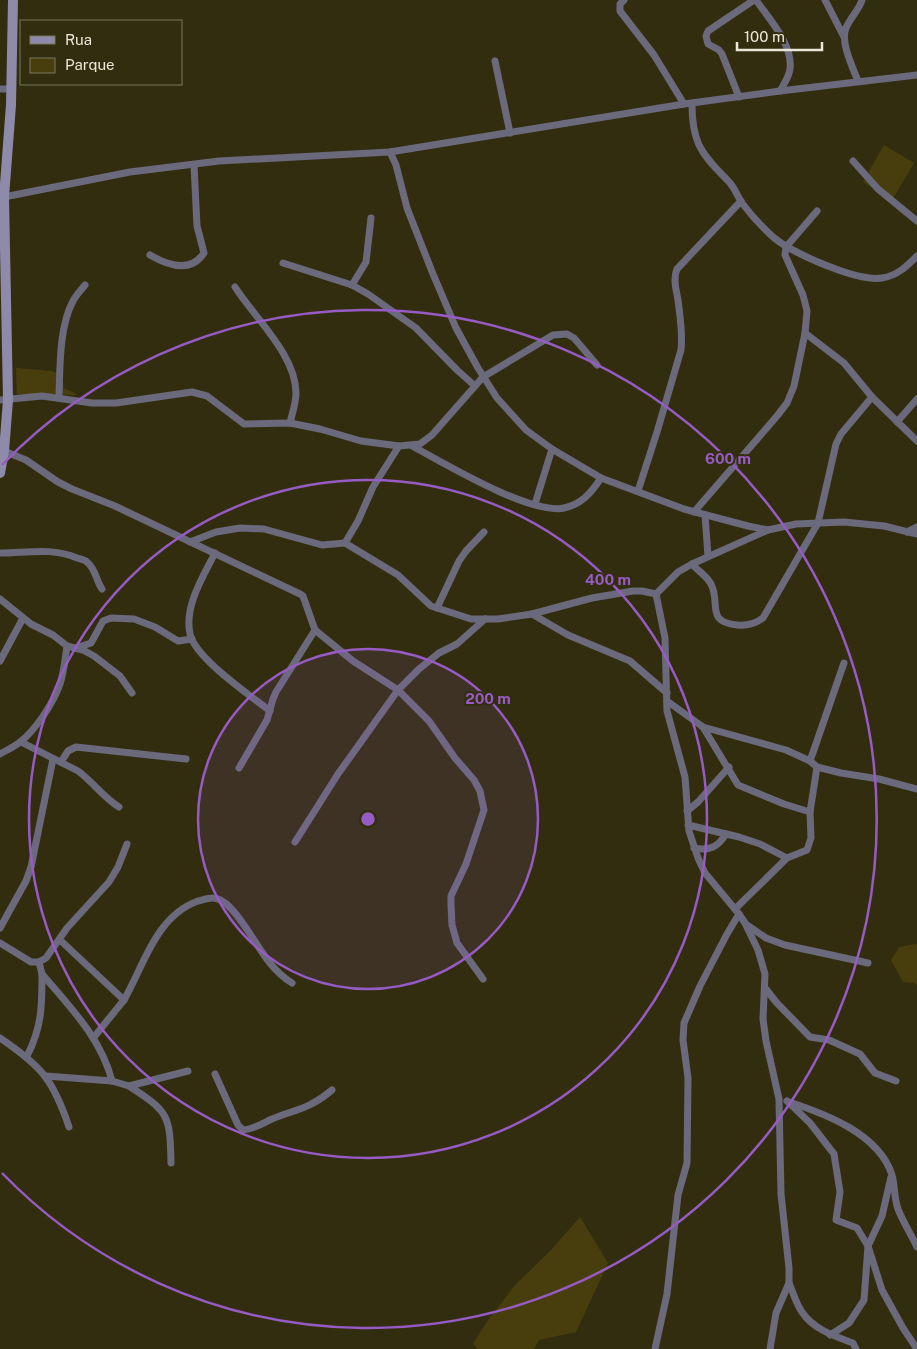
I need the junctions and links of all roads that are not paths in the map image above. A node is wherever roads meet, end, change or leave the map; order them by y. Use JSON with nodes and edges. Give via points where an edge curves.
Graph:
{"nodes":[{"id":1,"x":13,"y":0,"type":"edge"},
{"id":2,"x":624,"y":0,"type":"edge"},
{"id":3,"x":755,"y":0,"type":"edge"},
{"id":4,"x":825,"y":0,"type":"edge"},
{"id":5,"x":862,"y":0,"type":"edge"},
{"id":6,"x":844,"y":37,"type":"junction"},
{"id":7,"x":495,"y":61,"type":"dead end"},
{"id":8,"x":917,"y":76,"type":"edge"},
{"id":9,"x":858,"y":82,"type":"junction"},
{"id":10,"x":0,"y":89,"type":"edge"},
{"id":11,"x":12,"y":89,"type":"junction"},
{"id":12,"x":780,"y":91,"type":"junction"},
{"id":13,"x":739,"y":96,"type":"junction"},
{"id":14,"x":688,"y":104,"type":"junction"},
{"id":15,"x":510,"y":133,"type":"junction"},
{"id":16,"x":4,"y":151,"type":"edge"},
{"id":17,"x":390,"y":152,"type":"junction"},
{"id":18,"x":853,"y":161,"type":"dead end"},
{"id":19,"x":194,"y":165,"type":"junction"},
{"id":20,"x":2,"y":197,"type":"edge"},
{"id":21,"x":741,"y":202,"type":"junction"},
{"id":22,"x":817,"y":211,"type":"dead end"},
{"id":23,"x":371,"y":218,"type":"dead end"},
{"id":24,"x":917,"y":221,"type":"edge"},
{"id":25,"x":786,"y":247,"type":"junction"},
{"id":26,"x":150,"y":254,"type":"dead end"},
{"id":27,"x":917,"y":256,"type":"edge"},
{"id":28,"x":283,"y":263,"type":"dead end"},
{"id":29,"x":85,"y":285,"type":"dead end"},
{"id":30,"x":352,"y":285,"type":"junction"},
{"id":31,"x":235,"y":287,"type":"dead end"},
{"id":32,"x":805,"y":333,"type":"junction"},
{"id":33,"x":598,"y":365,"type":"dead end"},
{"id":34,"x":483,"y":376,"type":"junction"},
{"id":35,"x":475,"y":386,"type":"junction"},
{"id":36,"x":872,"y":397,"type":"junction"},
{"id":37,"x":59,"y":398,"type":"junction"},
{"id":38,"x":917,"y":399,"type":"edge"},
{"id":39,"x":4,"y":400,"type":"edge"},
{"id":40,"x":897,"y":422,"type":"junction"},
{"id":41,"x":290,"y":424,"type":"junction"},
{"id":42,"x":917,"y":441,"type":"edge"},
{"id":43,"x":399,"y":446,"type":"junction"},
{"id":44,"x":412,"y":446,"type":"junction"},
{"id":45,"x":552,"y":449,"type":"junction"},
{"id":46,"x":4,"y":451,"type":"junction"},
{"id":47,"x":0,"y":472,"type":"edge"},
{"id":48,"x":601,"y":478,"type":"junction"},
{"id":49,"x":638,"y":491,"type":"junction"},
{"id":50,"x":535,"y":504,"type":"junction"},
{"id":51,"x":694,"y":512,"type":"junction"},
{"id":52,"x":705,"y":515,"type":"junction"},
{"id":53,"x":818,"y":522,"type":"junction"},
{"id":54,"x":917,"y":527,"type":"edge"},
{"id":55,"x":768,"y":530,"type":"junction"},
{"id":56,"x":484,"y":532,"type":"dead end"},
{"id":57,"x":907,"y":532,"type":"junction"},
{"id":58,"x":917,"y":534,"type":"edge"},
{"id":59,"x":190,"y":542,"type":"junction"},
{"id":60,"x":345,"y":543,"type":"junction"},
{"id":61,"x":0,"y":553,"type":"edge"},
{"id":62,"x":215,"y":553,"type":"junction"},
{"id":63,"x":708,"y":556,"type":"junction"},
{"id":64,"x":692,"y":564,"type":"junction"},
{"id":65,"x":102,"y":589,"type":"dead end"},
{"id":66,"x":656,"y":594,"type":"junction"},
{"id":67,"x":0,"y":599,"type":"edge"},
{"id":68,"x":437,"y":608,"type":"junction"},
{"id":69,"x":532,"y":614,"type":"junction"},
{"id":70,"x":23,"y":618,"type":"junction"},
{"id":71,"x":484,"y":619,"type":"junction"},
{"id":72,"x":315,"y":630,"type":"junction"},
{"id":73,"x":192,"y":639,"type":"junction"},
{"id":74,"x":67,"y":646,"type":"junction"},
{"id":75,"x":76,"y":648,"type":"junction"},
{"id":76,"x":0,"y":661,"type":"edge"},
{"id":77,"x":844,"y":664,"type":"dead end"},
{"id":78,"x":398,"y":690,"type":"junction"},
{"id":79,"x":668,"y":692,"type":"junction"},
{"id":80,"x":132,"y":694,"type":"dead end"},
{"id":81,"x":667,"y":701,"type":"junction"},
{"id":82,"x":270,"y":711,"type":"junction"},
{"id":83,"x":702,"y":727,"type":"junction"},
{"id":84,"x":21,"y":742,"type":"junction"},
{"id":85,"x":0,"y":754,"type":"edge"},
{"id":86,"x":53,"y":759,"type":"junction"},
{"id":87,"x":186,"y":759,"type":"dead end"},
{"id":88,"x":810,"y":761,"type":"junction"},
{"id":89,"x":61,"y":762,"type":"junction"},
{"id":90,"x":729,"y":767,"type":"junction"},
{"id":91,"x":817,"y":767,"type":"junction"},
{"id":92,"x":239,"y":768,"type":"dead end"},
{"id":93,"x":917,"y":789,"type":"edge"},
{"id":94,"x":119,"y":807,"type":"dead end"},
{"id":95,"x":687,"y":811,"type":"junction"},
{"id":96,"x":810,"y":812,"type":"junction"},
{"id":97,"x":688,"y":825,"type":"junction"},
{"id":98,"x":726,"y":834,"type":"junction"},
{"id":99,"x":295,"y":842,"type":"dead end"},
{"id":100,"x":127,"y":844,"type":"dead end"},
{"id":101,"x":694,"y":848,"type":"junction"},
{"id":102,"x":787,"y":858,"type":"junction"},
{"id":103,"x":737,"y":911,"type":"junction"},
{"id":104,"x":745,"y":923,"type":"junction"},
{"id":105,"x":0,"y":928,"type":"edge"},
{"id":106,"x":60,"y":940,"type":"junction"},
{"id":107,"x":0,"y":943,"type":"edge"},
{"id":108,"x":39,"y":962,"type":"junction"},
{"id":109,"x":868,"y":963,"type":"dead end"},
{"id":110,"x":42,"y":974,"type":"junction"},
{"id":111,"x":483,"y":979,"type":"dead end"},
{"id":112,"x":292,"y":983,"type":"dead end"},
{"id":113,"x":766,"y":988,"type":"junction"},
{"id":114,"x":124,"y":1000,"type":"junction"},
{"id":115,"x":94,"y":1037,"type":"junction"},
{"id":116,"x":0,"y":1038,"type":"edge"},
{"id":117,"x":27,"y":1056,"type":"junction"},
{"id":118,"x":188,"y":1071,"type":"dead end"},
{"id":119,"x":215,"y":1074,"type":"dead end"},
{"id":120,"x":46,"y":1076,"type":"junction"},
{"id":121,"x":112,"y":1081,"type":"junction"},
{"id":122,"x":896,"y":1082,"type":"dead end"},
{"id":123,"x":129,"y":1086,"type":"junction"},
{"id":124,"x":332,"y":1090,"type":"dead end"},
{"id":125,"x":783,"y":1100,"type":"junction"},
{"id":126,"x":69,"y":1127,"type":"dead end"},
{"id":127,"x":171,"y":1162,"type":"dead end"},
{"id":128,"x":892,"y":1174,"type":"junction"},
{"id":129,"x":868,"y":1246,"type":"junction"},
{"id":130,"x":917,"y":1247,"type":"edge"},
{"id":131,"x":789,"y":1283,"type":"junction"},
{"id":132,"x":830,"y":1335,"type":"junction"},
{"id":133,"x":655,"y":1349,"type":"edge"},
{"id":134,"x":770,"y":1349,"type":"edge"},
{"id":135,"x":856,"y":1349,"type":"edge"},
{"id":136,"x":917,"y":1349,"type":"edge"}],
"edges":[{"from":1,"to":11,"type":"street"},
{"from":2,"to":14,"type":"street","via":[[620,11]]},
{"from":3,"to":12,"type":"street","via":[[779,32],[788,56],[789,73]]},
{"from":3,"to":13,"type":"street","via":[[708,31],[706,36],[708,44],[722,54]]},
{"from":4,"to":6,"type":"street"},
{"from":5,"to":6,"type":"street","via":[[846,26]]},
{"from":6,"to":9,"type":"street"},
{"from":7,"to":15,"type":"street"},
{"from":8,"to":9,"type":"street"},
{"from":9,"to":12,"type":"street"},
{"from":10,"to":11,"type":"street"},
{"from":11,"to":16,"type":"street"},
{"from":12,"to":13,"type":"street"},
{"from":13,"to":14,"type":"street"},
{"from":14,"to":15,"type":"street"},
{"from":14,"to":21,"type":"street","via":[[699,145],[731,184]]},
{"from":15,"to":17,"type":"street"},
{"from":16,"to":20,"type":"street"},
{"from":17,"to":19,"type":"street"},
{"from":17,"to":34,"type":"street","via":[[407,208],[433,274],[456,328]]},
{"from":18,"to":24,"type":"street","via":[[878,189]]},
{"from":19,"to":20,"type":"street","via":[[130,172]]},
{"from":19,"to":26,"type":"street","via":[[197,226],[204,253],[194,262],[180,266],[164,263]]},
{"from":20,"to":39,"type":"street"},
{"from":21,"to":25,"type":"street"},
{"from":21,"to":49,"type":"street","via":[[675,274],[682,339]]},
{"from":22,"to":25,"type":"street"},
{"from":23,"to":30,"type":"street","via":[[366,262]]},
{"from":25,"to":27,"type":"street","via":[[867,278],[881,279],[900,272]]},
{"from":25,"to":32,"type":"street","via":[[785,256],[807,311]]},
{"from":28,"to":30,"type":"street"},
{"from":29,"to":37,"type":"street","via":[[72,303],[67,317]]},
{"from":30,"to":35,"type":"street","via":[[416,328]]},
{"from":31,"to":41,"type":"street","via":[[278,345],[294,379],[296,400]]},
{"from":32,"to":36,"type":"street","via":[[844,363]]},
{"from":32,"to":51,"type":"street","via":[[794,386],[787,403]]},
{"from":33,"to":34,"type":"street","via":[[574,338],[560,334]]},
{"from":34,"to":35,"type":"street"},
{"from":34,"to":45,"type":"street","via":[[497,398],[526,430]]},
{"from":35,"to":44,"type":"street","via":[[426,441]]},
{"from":36,"to":40,"type":"street"},
{"from":36,"to":53,"type":"street","via":[[836,444]]},
{"from":37,"to":39,"type":"street","via":[[42,396]]},
{"from":37,"to":41,"type":"street","via":[[92,404],[116,403],[192,392],[207,396],[244,424]]},
{"from":38,"to":40,"type":"street"},
{"from":39,"to":46,"type":"street"},
{"from":40,"to":42,"type":"street"},
{"from":41,"to":43,"type":"street","via":[[361,441]]},
{"from":43,"to":44,"type":"street"},
{"from":43,"to":60,"type":"street","via":[[373,487]]},
{"from":44,"to":50,"type":"street","via":[[504,494]]},
{"from":45,"to":48,"type":"street"},
{"from":45,"to":50,"type":"street"},
{"from":46,"to":47,"type":"street"},
{"from":46,"to":59,"type":"street","via":[[26,460],[72,490],[115,506]]},
{"from":48,"to":49,"type":"street"},
{"from":48,"to":50,"type":"street","via":[[587,498],[576,504],[558,508]]},
{"from":49,"to":51,"type":"street"},
{"from":51,"to":52,"type":"street"},
{"from":52,"to":55,"type":"street"},
{"from":52,"to":63,"type":"street"},
{"from":53,"to":55,"type":"street"},
{"from":53,"to":57,"type":"street","via":[[864,523]]},
{"from":53,"to":64,"type":"street","via":[[770,608],[757,622],[742,626],[721,621],[714,610],[712,586]]},
{"from":54,"to":57,"type":"street"},
{"from":55,"to":63,"type":"street"},
{"from":56,"to":68,"type":"street","via":[[459,561]]},
{"from":57,"to":58,"type":"street"},
{"from":59,"to":60,"type":"street","via":[[227,529],[254,528],[322,545]]},
{"from":59,"to":62,"type":"street"},
{"from":60,"to":68,"type":"street","via":[[398,575]]},
{"from":61,"to":65,"type":"street","via":[[41,551],[69,554],[87,562]]},
{"from":62,"to":72,"type":"street","via":[[303,596]]},
{"from":62,"to":73,"type":"street","via":[[191,610],[189,625]]},
{"from":63,"to":64,"type":"street"},
{"from":64,"to":66,"type":"street","via":[[678,572]]},
{"from":66,"to":69,"type":"street","via":[[642,591],[614,594]]},
{"from":66,"to":79,"type":"street","via":[[665,633]]},
{"from":67,"to":70,"type":"street"},
{"from":68,"to":71,"type":"street","via":[[471,619]]},
{"from":69,"to":71,"type":"street"},
{"from":69,"to":79,"type":"street","via":[[568,635],[630,661]]},
{"from":70,"to":74,"type":"street"},
{"from":70,"to":76,"type":"street"},
{"from":71,"to":78,"type":"street","via":[[457,644],[418,669]]},
{"from":72,"to":78,"type":"street","via":[[353,661]]},
{"from":72,"to":82,"type":"street","via":[[276,692]]},
{"from":73,"to":75,"type":"street","via":[[178,641],[134,619],[111,618],[103,621],[91,642]]},
{"from":73,"to":82,"type":"street","via":[[216,669]]},
{"from":74,"to":75,"type":"street"},
{"from":74,"to":84,"type":"street","via":[[60,684],[34,728]]},
{"from":75,"to":80,"type":"street","via":[[86,651],[116,672]]},
{"from":77,"to":88,"type":"street"},
{"from":78,"to":99,"type":"street","via":[[338,774]]},
{"from":78,"to":111,"type":"street","via":[[429,721],[474,780],[483,798],[484,810],[466,864],[451,896],[452,925],[457,943]]},
{"from":79,"to":81,"type":"street"},
{"from":81,"to":83,"type":"street"},
{"from":81,"to":95,"type":"street","via":[[685,777]]},
{"from":82,"to":92,"type":"street"},
{"from":83,"to":88,"type":"street","via":[[786,750]]},
{"from":83,"to":90,"type":"street"},
{"from":84,"to":85,"type":"street"},
{"from":84,"to":86,"type":"street"},
{"from":86,"to":89,"type":"street"},
{"from":86,"to":105,"type":"street","via":[[31,867]]},
{"from":87,"to":89,"type":"street","via":[[76,747],[68,751]]},
{"from":88,"to":91,"type":"street"},
{"from":89,"to":94,"type":"street","via":[[86,777]]},
{"from":90,"to":95,"type":"street"},
{"from":90,"to":96,"type":"street","via":[[738,785]]},
{"from":91,"to":93,"type":"street"},
{"from":91,"to":96,"type":"street"},
{"from":95,"to":97,"type":"street"},
{"from":96,"to":102,"type":"street","via":[[808,850]]},
{"from":97,"to":98,"type":"street"},
{"from":97,"to":101,"type":"street"},
{"from":98,"to":101,"type":"street","via":[[716,847]]},
{"from":98,"to":102,"type":"street","via":[[760,844]]},
{"from":100,"to":106,"type":"street","via":[[114,876]]},
{"from":101,"to":103,"type":"street","via":[[705,873]]},
{"from":102,"to":103,"type":"street"},
{"from":103,"to":104,"type":"street"},
{"from":103,"to":133,"type":"street","via":[[684,1023],[688,1078],[687,1163],[678,1195],[667,1294]]},
{"from":104,"to":109,"type":"street","via":[[766,938],[784,945]]},
{"from":104,"to":113,"type":"street","via":[[763,962]]},
{"from":106,"to":108,"type":"street"},
{"from":106,"to":114,"type":"street"},
{"from":107,"to":108,"type":"street","via":[[31,962]]},
{"from":108,"to":110,"type":"street"},
{"from":110,"to":115,"type":"street"},
{"from":110,"to":117,"type":"street","via":[[39,1029]]},
{"from":112,"to":114,"type":"street","via":[[272,967],[229,907],[210,898],[185,906],[171,918],[155,940]]},
{"from":113,"to":122,"type":"street","via":[[810,1037],[829,1040],[860,1054],[875,1073]]},
{"from":113,"to":125,"type":"street","via":[[763,1019],[766,1041]]},
{"from":114,"to":115,"type":"street"},
{"from":115,"to":121,"type":"street"},
{"from":116,"to":117,"type":"street"},
{"from":117,"to":120,"type":"street"},
{"from":118,"to":123,"type":"street"},
{"from":119,"to":124,"type":"street","via":[[243,1130],[308,1107]]},
{"from":120,"to":121,"type":"street"},
{"from":120,"to":126,"type":"street","via":[[54,1087]]},
{"from":121,"to":123,"type":"street"},
{"from":123,"to":127,"type":"street","via":[[153,1102],[165,1116],[170,1129]]},
{"from":125,"to":128,"type":"street","via":[[823,1113],[863,1137],[880,1151]]},
{"from":125,"to":129,"type":"street","via":[[810,1123],[834,1154],[840,1192],[836,1220],[857,1228]]},
{"from":125,"to":131,"type":"street","via":[[781,1194]]},
{"from":128,"to":129,"type":"street","via":[[882,1216]]},
{"from":128,"to":130,"type":"street","via":[[898,1208]]},
{"from":129,"to":132,"type":"street","via":[[864,1300],[849,1323]]},
{"from":129,"to":136,"type":"street","via":[[882,1290]]},
{"from":131,"to":132,"type":"street","via":[[802,1313]]},
{"from":131,"to":134,"type":"street","via":[[776,1313]]},
{"from":132,"to":135,"type":"street","via":[[853,1343]]}]}
